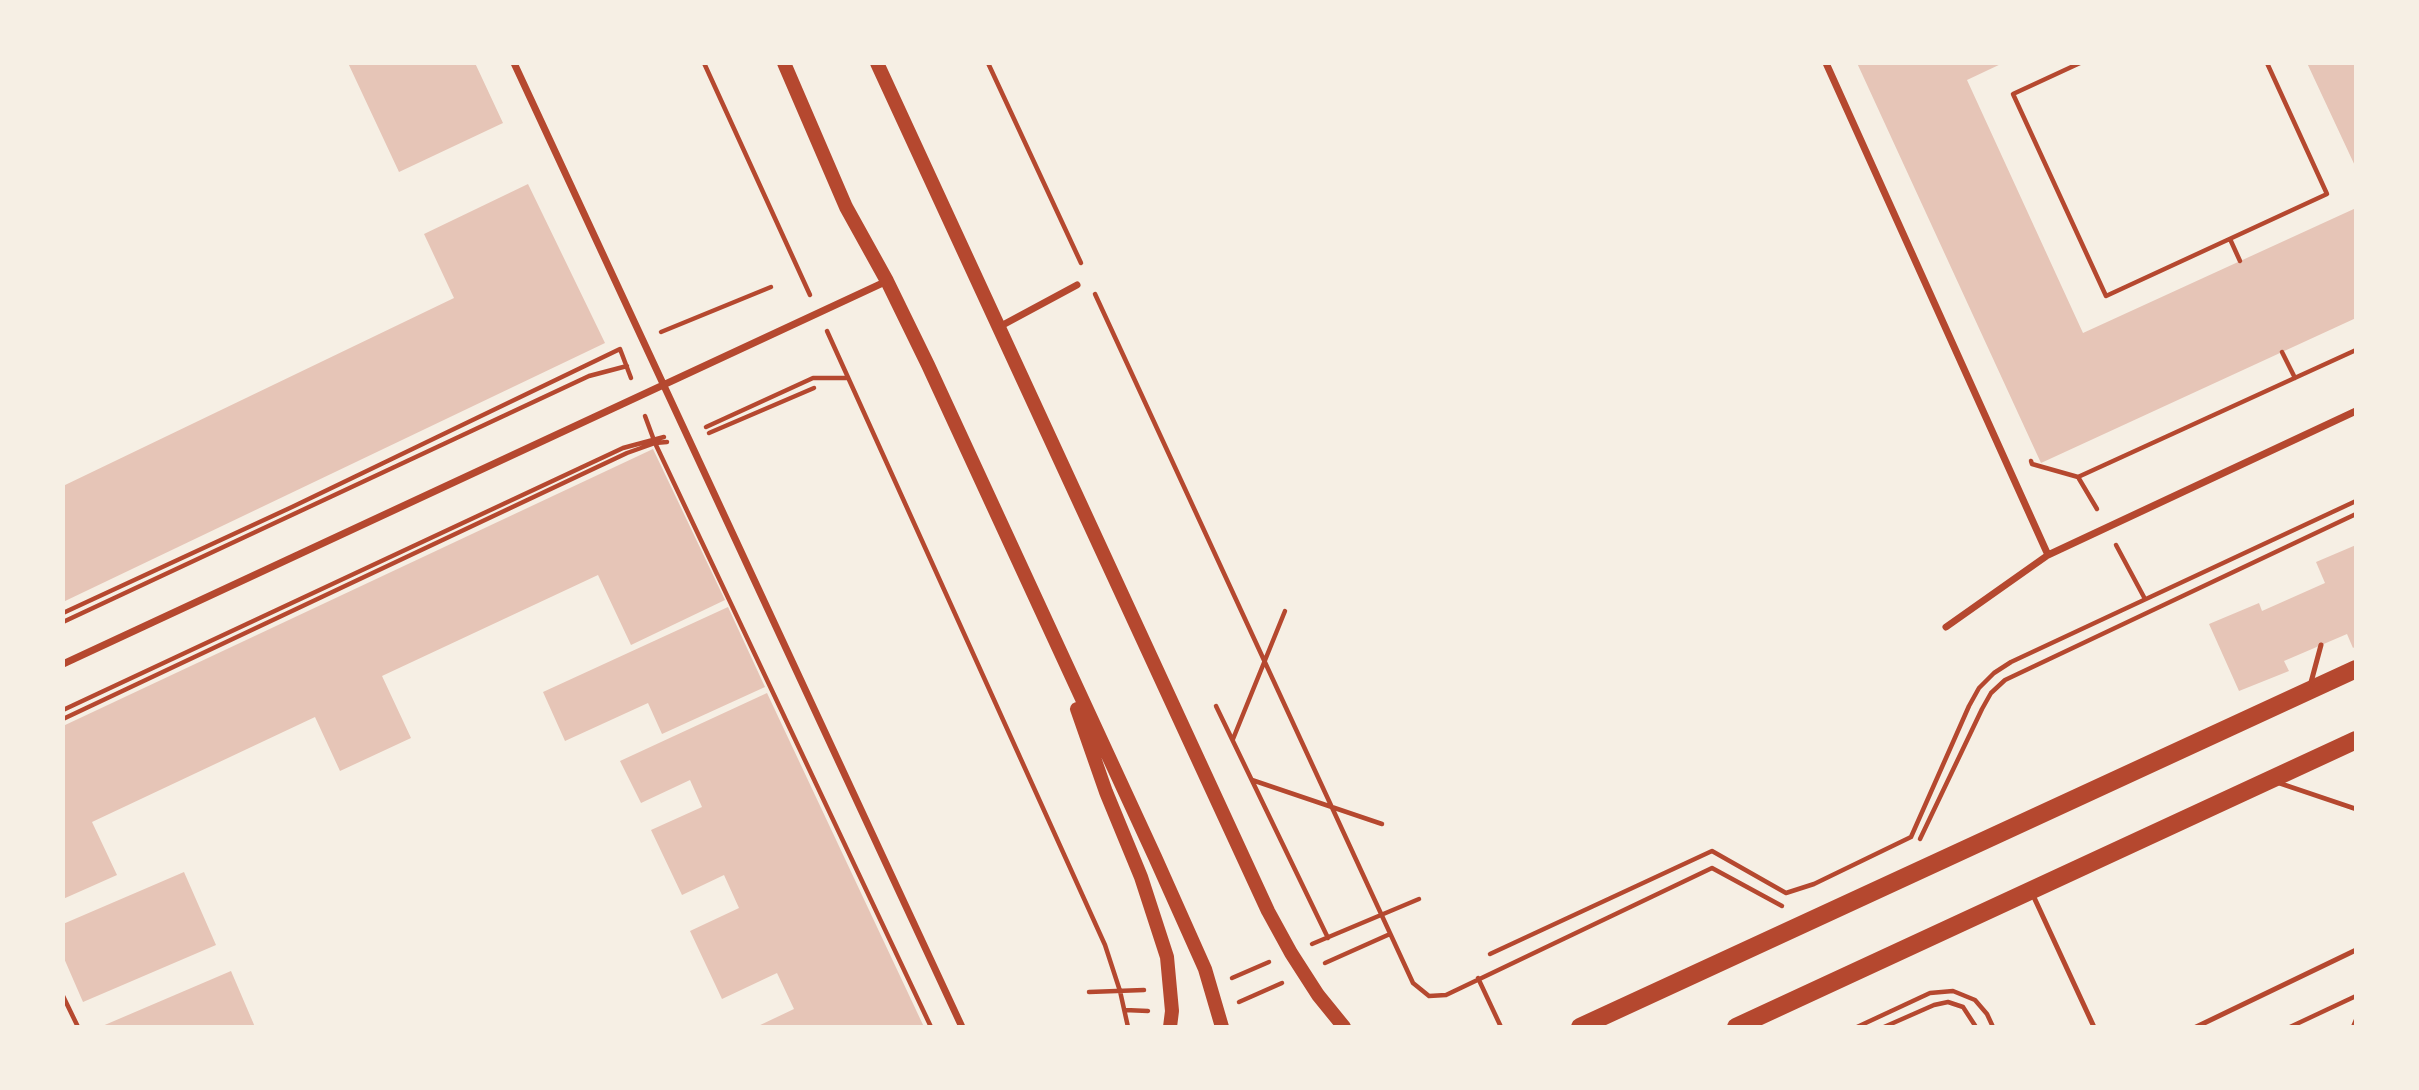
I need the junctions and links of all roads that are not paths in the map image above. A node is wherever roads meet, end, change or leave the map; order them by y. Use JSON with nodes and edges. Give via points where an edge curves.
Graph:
{"nodes":[{"id":1,"x":514,"y":63,"type":"edge"},
{"id":2,"x":784,"y":63,"type":"edge"},
{"id":3,"x":877,"y":63,"type":"edge"},
{"id":4,"x":1826,"y":63,"type":"edge"},
{"id":5,"x":887,"y":281,"type":"junction"},
{"id":6,"x":1077,"y":285,"type":"dead end"},
{"id":7,"x":999,"y":327,"type":"junction"},
{"id":8,"x":662,"y":384,"type":"junction"},
{"id":9,"x":2356,"y":411,"type":"edge"},
{"id":10,"x":2048,"y":555,"type":"junction"},
{"id":11,"x":1946,"y":627,"type":"dead end"},
{"id":12,"x":1050,"y":631,"type":"junction"},
{"id":13,"x":2321,"y":645,"type":"dead end"},
{"id":14,"x":63,"y":664,"type":"edge"},
{"id":15,"x":2356,"y":669,"type":"edge"},
{"id":16,"x":2309,"y":691,"type":"junction"},
{"id":17,"x":2356,"y":740,"type":"edge"},
{"id":18,"x":2269,"y":780,"type":"junction"},
{"id":19,"x":2356,"y":808,"type":"edge"},
{"id":20,"x":2031,"y":890,"type":"junction"},
{"id":21,"x":2356,"y":950,"type":"edge"},
{"id":22,"x":962,"y":1027,"type":"edge"},
{"id":23,"x":1170,"y":1027,"type":"edge"},
{"id":24,"x":1222,"y":1027,"type":"edge"},
{"id":25,"x":1344,"y":1027,"type":"edge"},
{"id":26,"x":1580,"y":1027,"type":"edge"},
{"id":27,"x":1736,"y":1027,"type":"edge"},
{"id":28,"x":2094,"y":1027,"type":"edge"},
{"id":29,"x":2196,"y":1027,"type":"edge"}],
"edges":[{"from":1,"to":8,"type":"street"},
{"from":2,"to":5,"type":"main road","via":[[846,206]]},
{"from":3,"to":7,"type":"main road"},
{"from":4,"to":10,"type":"street"},
{"from":5,"to":8,"type":"street"},
{"from":5,"to":12,"type":"main road"},
{"from":6,"to":7,"type":"street"},
{"from":7,"to":25,"type":"main road","via":[[1268,911],[1318,995]]},
{"from":8,"to":14,"type":"street"},
{"from":8,"to":22,"type":"street"},
{"from":9,"to":10,"type":"street"},
{"from":10,"to":11,"type":"street"},
{"from":12,"to":23,"type":"main road","via":[[1167,957]]},
{"from":12,"to":24,"type":"main road","via":[[1205,969]]},
{"from":13,"to":16,"type":"lane"},
{"from":15,"to":16,"type":"main road"},
{"from":16,"to":26,"type":"main road"},
{"from":17,"to":18,"type":"main road"},
{"from":18,"to":19,"type":"lane"},
{"from":18,"to":20,"type":"main road"},
{"from":20,"to":27,"type":"main road"},
{"from":20,"to":28,"type":"lane"},
{"from":21,"to":29,"type":"lane"}]}
